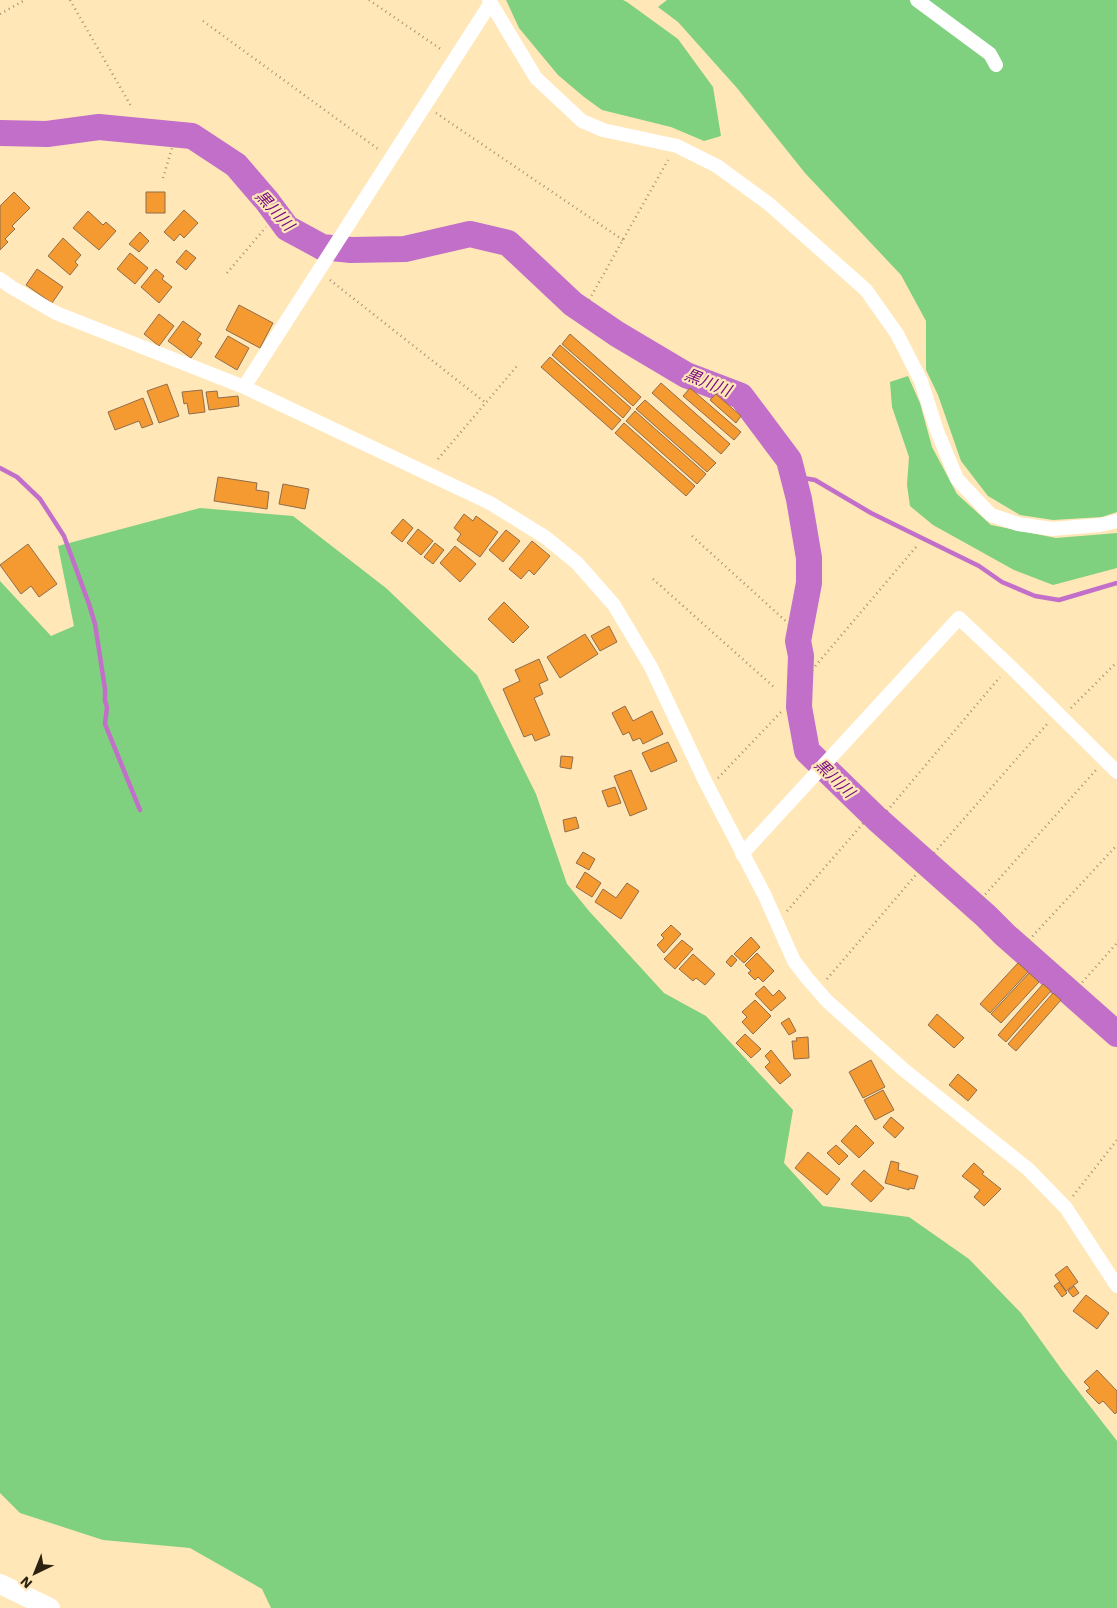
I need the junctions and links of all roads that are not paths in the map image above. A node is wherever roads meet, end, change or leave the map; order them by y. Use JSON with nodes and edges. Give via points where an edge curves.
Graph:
{"nodes":[{"id":1,"x":917,"y":0,"type":"edge"},
{"id":2,"x":490,"y":2,"type":"edge"},
{"id":3,"x":996,"y":65,"type":"dead end"},
{"id":4,"x":0,"y":279,"type":"edge"},
{"id":5,"x":244,"y":387,"type":"junction"},
{"id":6,"x":1117,"y":521,"type":"edge"},
{"id":7,"x":1117,"y":772,"type":"edge"},
{"id":8,"x":742,"y":854,"type":"junction"},
{"id":9,"x":1117,"y":1286,"type":"edge"},
{"id":10,"x":0,"y":1584,"type":"edge"},
{"id":11,"x":50,"y":1608,"type":"edge"}],
"edges":[{"from":1,"to":3,"type":"street","via":[[990,54]]},
{"from":2,"to":5,"type":"street"},
{"from":2,"to":6,"type":"street","via":[[536,78],[582,121],[603,130],[677,146],[717,166],[769,204],[866,290],[897,334],[921,381],[957,478],[992,515],[1018,524],[1052,529]]},
{"from":4,"to":5,"type":"street","via":[[56,314]]},
{"from":5,"to":8,"type":"street","via":[[490,503],[545,537],[578,563],[629,628]]},
{"from":7,"to":8,"type":"street","via":[[959,618]]},
{"from":8,"to":9,"type":"street","via":[[794,961],[806,978],[904,1070],[1028,1169],[1066,1208]]},
{"from":10,"to":11,"type":"street"}]}
